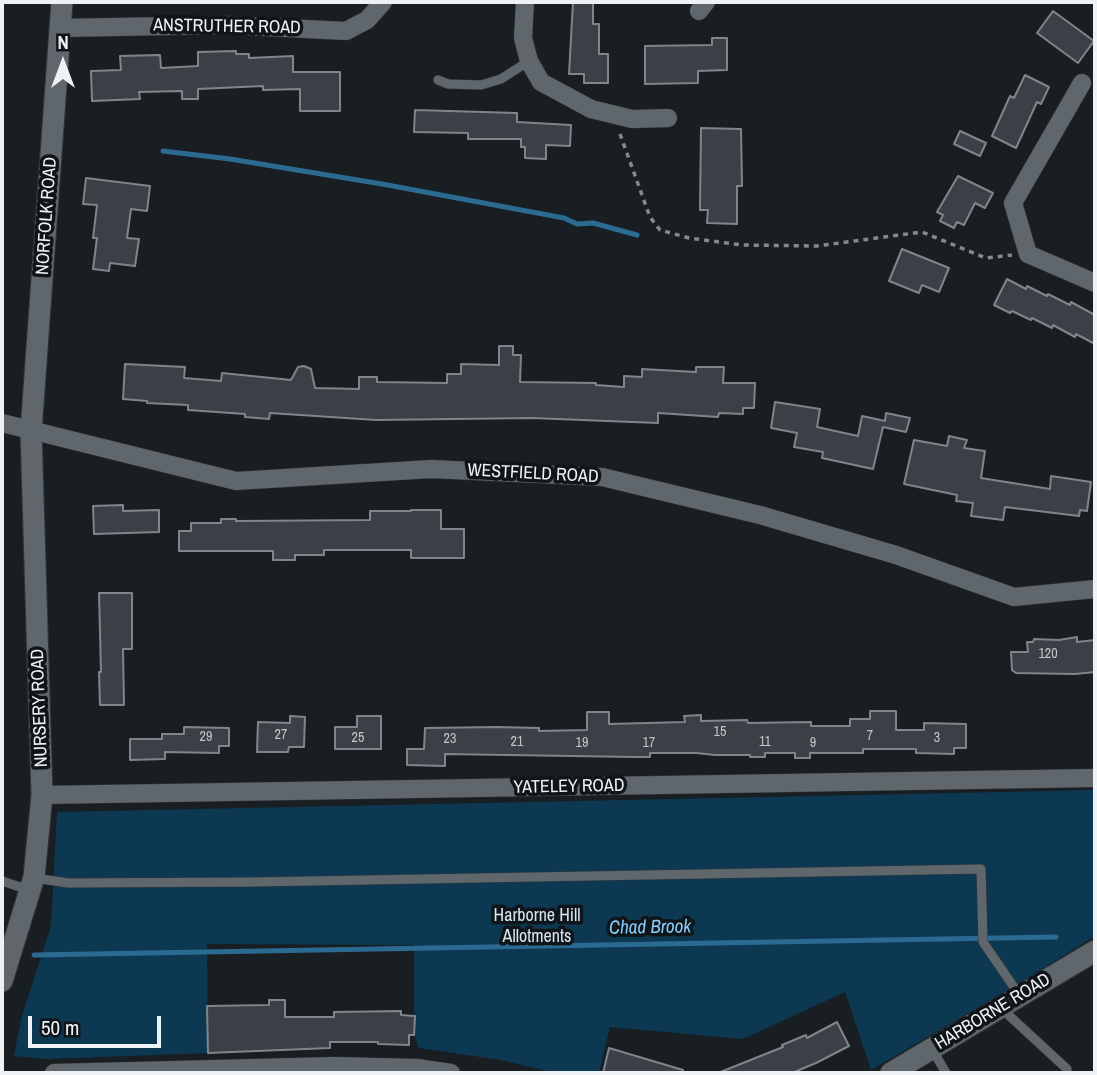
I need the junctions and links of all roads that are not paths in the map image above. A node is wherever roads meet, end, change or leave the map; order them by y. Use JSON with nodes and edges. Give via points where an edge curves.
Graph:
{"nodes":[{"id":1,"x":62,"y":2,"type":"edge"},
{"id":2,"x":383,"y":2,"type":"edge"},
{"id":3,"x":525,"y":2,"type":"edge"},
{"id":4,"x":60,"y":28,"type":"junction"},
{"id":5,"x":528,"y":61,"type":"junction"},
{"id":6,"x":438,"y":80,"type":"dead end"},
{"id":7,"x":1082,"y":83,"type":"dead end"},
{"id":8,"x":667,"y":118,"type":"dead end"},
{"id":9,"x":1095,"y":283,"type":"edge"},
{"id":10,"x":2,"y":423,"type":"edge"},
{"id":11,"x":31,"y":431,"type":"junction"},
{"id":12,"x":1095,"y":589,"type":"edge"},
{"id":13,"x":1095,"y":778,"type":"edge"},
{"id":14,"x":42,"y":795,"type":"junction"},
{"id":15,"x":2,"y":881,"type":"edge"},
{"id":16,"x":32,"y":884,"type":"junction"},
{"id":17,"x":1095,"y":951,"type":"edge"},
{"id":18,"x":2,"y":981,"type":"edge"},
{"id":19,"x":1020,"y":996,"type":"junction"},
{"id":20,"x":1000,"y":1007,"type":"junction"},
{"id":21,"x":932,"y":1049,"type":"junction"},
{"id":22,"x":1067,"y":1069,"type":"dead end"},
{"id":23,"x":54,"y":1073,"type":"edge"},
{"id":24,"x":451,"y":1073,"type":"edge"},
{"id":25,"x":891,"y":1073,"type":"edge"},
{"id":26,"x":946,"y":1073,"type":"edge"}],
"edges":[{"from":1,"to":4,"type":"main road","name":"NORFOLK ROAD"},
{"from":2,"to":4,"type":"street","name":"ANSTRUTHER ROAD","via":[[367,20],[346,31],[226,25]]},
{"from":3,"to":5,"type":"street","via":[[523,38]]},
{"from":4,"to":11,"type":"main road","name":"NORFOLK ROAD"},
{"from":5,"to":6,"type":"lane","via":[[501,79],[481,85]]},
{"from":5,"to":8,"type":"street","via":[[541,82],[591,109],[632,119]]},
{"from":7,"to":9,"type":"street","via":[[1013,203],[1028,254]]},
{"from":10,"to":11,"type":"street","name":"WESTFIELD ROAD"},
{"from":11,"to":12,"type":"street","name":"WESTFIELD ROAD","via":[[236,481],[431,469],[602,477],[760,515],[896,555],[1014,597]]},
{"from":11,"to":14,"type":"main road","name":"NURSERY ROAD"},
{"from":13,"to":14,"type":"street","name":"YATELEY ROAD"},
{"from":14,"to":16,"type":"main road","name":"NURSERY ROAD"},
{"from":15,"to":16,"type":"lane"},
{"from":16,"to":18,"type":"main road","name":"NURSERY ROAD"},
{"from":16,"to":19,"type":"lane","via":[[981,869],[983,942]]},
{"from":17,"to":19,"type":"main road","name":"HARBORNE ROAD"},
{"from":19,"to":20,"type":"main road","name":"HARBORNE ROAD"},
{"from":20,"to":21,"type":"main road","name":"HARBORNE ROAD"},
{"from":20,"to":22,"type":"lane"},
{"from":21,"to":25,"type":"main road","name":"HARBORNE ROAD"},
{"from":21,"to":26,"type":"lane"},
{"from":23,"to":24,"type":"street","via":[[335,1066]]}]}
